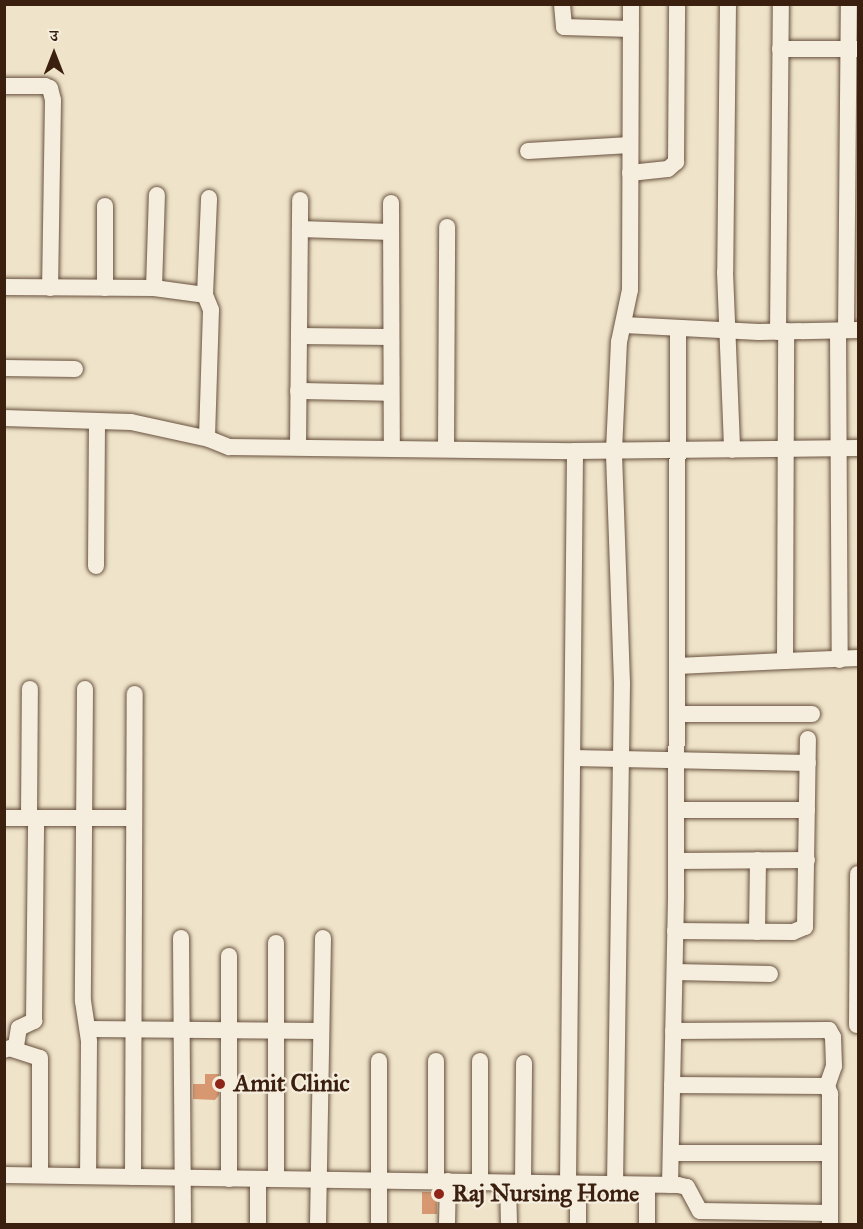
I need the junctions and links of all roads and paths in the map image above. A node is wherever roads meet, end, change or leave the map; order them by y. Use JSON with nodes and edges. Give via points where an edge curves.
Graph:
{"nodes":[{"id":1,"x":562,"y":4,"type":"edge"},
{"id":2,"x":631,"y":4,"type":"edge"},
{"id":3,"x":677,"y":4,"type":"edge"},
{"id":4,"x":728,"y":4,"type":"edge"},
{"id":5,"x":781,"y":4,"type":"edge"},
{"id":6,"x":849,"y":4,"type":"edge"},
{"id":7,"x":630,"y":29,"type":"junction"},
{"id":8,"x":780,"y":49,"type":"junction"},
{"id":9,"x":853,"y":49,"type":"edge"},
{"id":10,"x":4,"y":86,"type":"edge"},
{"id":11,"x":630,"y":145,"type":"junction"},
{"id":12,"x":528,"y":150,"type":"dead end"},
{"id":13,"x":630,"y":173,"type":"junction"},
{"id":14,"x":157,"y":195,"type":"dead end"},
{"id":15,"x":209,"y":198,"type":"dead end"},
{"id":16,"x":300,"y":200,"type":"dead end"},
{"id":17,"x":391,"y":203,"type":"dead end"},
{"id":18,"x":105,"y":206,"type":"dead end"},
{"id":19,"x":447,"y":227,"type":"dead end"},
{"id":20,"x":300,"y":230,"type":"junction"},
{"id":21,"x":391,"y":231,"type":"junction"},
{"id":22,"x":4,"y":287,"type":"edge"},
{"id":23,"x":50,"y":288,"type":"junction"},
{"id":24,"x":105,"y":288,"type":"junction"},
{"id":25,"x":153,"y":288,"type":"junction"},
{"id":26,"x":205,"y":295,"type":"junction"},
{"id":27,"x":624,"y":325,"type":"junction"},
{"id":28,"x":678,"y":328,"type":"junction"},
{"id":29,"x":729,"y":330,"type":"junction"},
{"id":30,"x":847,"y":330,"type":"edge"},
{"id":31,"x":782,"y":331,"type":"junction"},
{"id":32,"x":299,"y":336,"type":"junction"},
{"id":33,"x":391,"y":337,"type":"junction"},
{"id":34,"x":4,"y":368,"type":"edge"},
{"id":35,"x":75,"y":369,"type":"dead end"},
{"id":36,"x":298,"y":391,"type":"junction"},
{"id":37,"x":392,"y":393,"type":"junction"},
{"id":38,"x":4,"y":418,"type":"edge"},
{"id":39,"x":97,"y":421,"type":"junction"},
{"id":40,"x":209,"y":440,"type":"junction"},
{"id":41,"x":298,"y":447,"type":"junction"},
{"id":42,"x":392,"y":448,"type":"junction"},
{"id":43,"x":446,"y":448,"type":"junction"},
{"id":44,"x":838,"y":448,"type":"junction"},
{"id":45,"x":858,"y":448,"type":"edge"},
{"id":46,"x":784,"y":449,"type":"junction"},
{"id":47,"x":614,"y":450,"type":"junction"},
{"id":48,"x":677,"y":450,"type":"junction"},
{"id":49,"x":732,"y":450,"type":"junction"},
{"id":50,"x":575,"y":452,"type":"junction"},
{"id":51,"x":96,"y":566,"type":"dead end"},
{"id":52,"x":858,"y":658,"type":"edge"},
{"id":53,"x":840,"y":660,"type":"junction"},
{"id":54,"x":785,"y":661,"type":"junction"},
{"id":55,"x":677,"y":666,"type":"junction"},
{"id":56,"x":30,"y":689,"type":"dead end"},
{"id":57,"x":85,"y":689,"type":"dead end"},
{"id":58,"x":135,"y":694,"type":"dead end"},
{"id":59,"x":677,"y":714,"type":"junction"},
{"id":60,"x":812,"y":714,"type":"dead end"},
{"id":61,"x":808,"y":739,"type":"dead end"},
{"id":62,"x":573,"y":758,"type":"junction"},
{"id":63,"x":621,"y":759,"type":"junction"},
{"id":64,"x":676,"y":760,"type":"junction"},
{"id":65,"x":808,"y":763,"type":"junction"},
{"id":66,"x":676,"y":810,"type":"junction"},
{"id":67,"x":807,"y":810,"type":"junction"},
{"id":68,"x":4,"y":818,"type":"edge"},
{"id":69,"x":32,"y":818,"type":"junction"},
{"id":70,"x":85,"y":818,"type":"junction"},
{"id":71,"x":133,"y":818,"type":"junction"},
{"id":72,"x":807,"y":860,"type":"junction"},
{"id":73,"x":676,"y":861,"type":"junction"},
{"id":74,"x":758,"y":861,"type":"junction"},
{"id":75,"x":858,"y":874,"type":"edge"},
{"id":76,"x":675,"y":931,"type":"junction"},
{"id":77,"x":757,"y":932,"type":"junction"},
{"id":78,"x":181,"y":938,"type":"dead end"},
{"id":79,"x":323,"y":938,"type":"dead end"},
{"id":80,"x":276,"y":943,"type":"dead end"},
{"id":81,"x":229,"y":956,"type":"dead end"},
{"id":82,"x":675,"y":972,"type":"junction"},
{"id":83,"x":770,"y":974,"type":"dead end"},
{"id":84,"x":857,"y":1025,"type":"dead end"},
{"id":85,"x":88,"y":1029,"type":"junction"},
{"id":86,"x":134,"y":1029,"type":"junction"},
{"id":87,"x":182,"y":1031,"type":"junction"},
{"id":88,"x":230,"y":1031,"type":"junction"},
{"id":89,"x":276,"y":1031,"type":"junction"},
{"id":90,"x":321,"y":1031,"type":"junction"},
{"id":91,"x":674,"y":1031,"type":"junction"},
{"id":92,"x":8,"y":1049,"type":"edge"},
{"id":93,"x":379,"y":1061,"type":"dead end"},
{"id":94,"x":436,"y":1061,"type":"dead end"},
{"id":95,"x":480,"y":1061,"type":"dead end"},
{"id":96,"x":524,"y":1063,"type":"dead end"},
{"id":97,"x":672,"y":1085,"type":"junction"},
{"id":98,"x":827,"y":1086,"type":"junction"},
{"id":99,"x":671,"y":1153,"type":"junction"},
{"id":100,"x":830,"y":1153,"type":"junction"},
{"id":101,"x":4,"y":1175,"type":"edge"},
{"id":102,"x":40,"y":1175,"type":"junction"},
{"id":103,"x":88,"y":1176,"type":"junction"},
{"id":104,"x":133,"y":1177,"type":"junction"},
{"id":105,"x":183,"y":1178,"type":"junction"},
{"id":106,"x":230,"y":1179,"type":"junction"},
{"id":107,"x":258,"y":1179,"type":"junction"},
{"id":108,"x":276,"y":1179,"type":"junction"},
{"id":109,"x":318,"y":1180,"type":"junction"},
{"id":110,"x":379,"y":1181,"type":"junction"},
{"id":111,"x":442,"y":1181,"type":"junction"},
{"id":112,"x":480,"y":1182,"type":"junction"},
{"id":113,"x":515,"y":1183,"type":"junction"},
{"id":114,"x":573,"y":1184,"type":"junction"},
{"id":115,"x":615,"y":1185,"type":"junction"},
{"id":116,"x":647,"y":1185,"type":"junction"},
{"id":117,"x":670,"y":1185,"type":"junction"},
{"id":118,"x":710,"y":1218,"type":"edge"},
{"id":119,"x":830,"y":1219,"type":"edge"},
{"id":120,"x":183,"y":1224,"type":"edge"},
{"id":121,"x":258,"y":1224,"type":"edge"},
{"id":122,"x":318,"y":1224,"type":"edge"},
{"id":123,"x":379,"y":1224,"type":"edge"},
{"id":124,"x":447,"y":1224,"type":"edge"},
{"id":125,"x":508,"y":1224,"type":"edge"},
{"id":126,"x":578,"y":1224,"type":"edge"},
{"id":127,"x":647,"y":1224,"type":"edge"}],
"edges":[{"from":1,"to":7,"type":"street","via":[[564,27]]},
{"from":2,"to":7,"type":"street"},
{"from":3,"to":13,"type":"street","via":[[676,162],[668,169]]},
{"from":4,"to":29,"type":"street","via":[[725,272]]},
{"from":5,"to":8,"type":"street"},
{"from":6,"to":9,"type":"street"},
{"from":7,"to":11,"type":"street"},
{"from":8,"to":9,"type":"street"},
{"from":8,"to":31,"type":"street"},
{"from":9,"to":30,"type":"street"},
{"from":10,"to":23,"type":"street","via":[[45,86],[50,88],[53,100]]},
{"from":11,"to":12,"type":"street"},
{"from":11,"to":13,"type":"street"},
{"from":13,"to":27,"type":"street","via":[[630,290]]},
{"from":14,"to":25,"type":"street"},
{"from":15,"to":26,"type":"street"},
{"from":16,"to":20,"type":"street"},
{"from":17,"to":21,"type":"street"},
{"from":18,"to":24,"type":"street"},
{"from":19,"to":43,"type":"street"},
{"from":20,"to":21,"type":"street"},
{"from":20,"to":32,"type":"street"},
{"from":21,"to":33,"type":"street"},
{"from":22,"to":23,"type":"street"},
{"from":23,"to":24,"type":"street"},
{"from":24,"to":25,"type":"street"},
{"from":25,"to":26,"type":"street"},
{"from":26,"to":40,"type":"street","via":[[210,310]]},
{"from":27,"to":28,"type":"street"},
{"from":27,"to":47,"type":"street","via":[[619,342]]},
{"from":28,"to":29,"type":"street"},
{"from":28,"to":48,"type":"street"},
{"from":29,"to":31,"type":"street"},
{"from":29,"to":49,"type":"street"},
{"from":30,"to":31,"type":"street"},
{"from":30,"to":44,"type":"street"},
{"from":31,"to":46,"type":"street"},
{"from":32,"to":33,"type":"street"},
{"from":32,"to":36,"type":"street"},
{"from":33,"to":37,"type":"street"},
{"from":34,"to":35,"type":"street"},
{"from":36,"to":37,"type":"street"},
{"from":36,"to":41,"type":"street"},
{"from":37,"to":42,"type":"street"},
{"from":38,"to":39,"type":"street"},
{"from":39,"to":40,"type":"street","via":[[154,426]]},
{"from":39,"to":51,"type":"street"},
{"from":40,"to":41,"type":"street","via":[[230,447]]},
{"from":41,"to":42,"type":"street"},
{"from":42,"to":43,"type":"street"},
{"from":43,"to":50,"type":"street"},
{"from":44,"to":45,"type":"street"},
{"from":44,"to":46,"type":"street"},
{"from":44,"to":53,"type":"street"},
{"from":46,"to":49,"type":"street"},
{"from":46,"to":54,"type":"street"},
{"from":47,"to":48,"type":"street"},
{"from":47,"to":50,"type":"street"},
{"from":47,"to":63,"type":"street"},
{"from":48,"to":49,"type":"street"},
{"from":48,"to":55,"type":"street"},
{"from":50,"to":62,"type":"street"},
{"from":52,"to":53,"type":"street"},
{"from":53,"to":54,"type":"street"},
{"from":54,"to":55,"type":"street"},
{"from":55,"to":59,"type":"street"},
{"from":56,"to":69,"type":"street"},
{"from":57,"to":70,"type":"street"},
{"from":58,"to":71,"type":"street"},
{"from":59,"to":60,"type":"street"},
{"from":59,"to":64,"type":"street"},
{"from":61,"to":65,"type":"street"},
{"from":62,"to":63,"type":"street"},
{"from":62,"to":114,"type":"street"},
{"from":63,"to":64,"type":"street"},
{"from":63,"to":115,"type":"street"},
{"from":64,"to":65,"type":"street"},
{"from":64,"to":66,"type":"street"},
{"from":65,"to":67,"type":"street"},
{"from":66,"to":67,"type":"street"},
{"from":66,"to":73,"type":"street"},
{"from":67,"to":72,"type":"street"},
{"from":68,"to":69,"type":"street"},
{"from":69,"to":70,"type":"street"},
{"from":69,"to":92,"type":"street","via":[[34,1021],[20,1028]]},
{"from":70,"to":71,"type":"street"},
{"from":70,"to":85,"type":"street","via":[[83,1000]]},
{"from":71,"to":86,"type":"street"},
{"from":72,"to":74,"type":"street"},
{"from":72,"to":77,"type":"street","via":[[805,927],[800,931]]},
{"from":73,"to":74,"type":"street"},
{"from":73,"to":76,"type":"street"},
{"from":74,"to":77,"type":"street"},
{"from":75,"to":84,"type":"street"},
{"from":76,"to":77,"type":"street"},
{"from":76,"to":82,"type":"street"},
{"from":78,"to":87,"type":"street"},
{"from":79,"to":90,"type":"street"},
{"from":80,"to":89,"type":"street"},
{"from":81,"to":88,"type":"street"},
{"from":82,"to":83,"type":"street"},
{"from":82,"to":91,"type":"street"},
{"from":85,"to":86,"type":"street"},
{"from":85,"to":103,"type":"street"},
{"from":86,"to":87,"type":"street"},
{"from":86,"to":104,"type":"street"},
{"from":87,"to":88,"type":"street"},
{"from":87,"to":105,"type":"street"},
{"from":88,"to":89,"type":"street"},
{"from":88,"to":106,"type":"street"},
{"from":89,"to":90,"type":"street"},
{"from":89,"to":108,"type":"street"},
{"from":90,"to":109,"type":"street"},
{"from":91,"to":97,"type":"street"},
{"from":91,"to":98,"type":"street","via":[[829,1030],[834,1066]]},
{"from":92,"to":102,"type":"street","via":[[40,1058]]},
{"from":93,"to":110,"type":"street"},
{"from":94,"to":111,"type":"street"},
{"from":95,"to":112,"type":"street"},
{"from":96,"to":113,"type":"street"},
{"from":97,"to":98,"type":"street"},
{"from":97,"to":99,"type":"street"},
{"from":98,"to":100,"type":"street"},
{"from":99,"to":100,"type":"street"},
{"from":99,"to":117,"type":"street"},
{"from":100,"to":119,"type":"street"},
{"from":101,"to":102,"type":"street"},
{"from":102,"to":103,"type":"street"},
{"from":103,"to":104,"type":"street"},
{"from":104,"to":105,"type":"street"},
{"from":105,"to":106,"type":"street"},
{"from":105,"to":120,"type":"street"},
{"from":106,"to":107,"type":"street"},
{"from":107,"to":108,"type":"street"},
{"from":107,"to":121,"type":"street"},
{"from":108,"to":109,"type":"street"},
{"from":109,"to":110,"type":"street"},
{"from":109,"to":122,"type":"street"},
{"from":110,"to":111,"type":"street"},
{"from":110,"to":123,"type":"street"},
{"from":111,"to":112,"type":"street"},
{"from":111,"to":124,"type":"street"},
{"from":112,"to":113,"type":"street"},
{"from":113,"to":114,"type":"street"},
{"from":113,"to":125,"type":"street"},
{"from":114,"to":115,"type":"street"},
{"from":114,"to":126,"type":"street"},
{"from":115,"to":116,"type":"street"},
{"from":116,"to":117,"type":"street"},
{"from":116,"to":127,"type":"street"},
{"from":117,"to":118,"type":"street","via":[[687,1187],[696,1207]]},
{"from":118,"to":119,"type":"street"}]}
